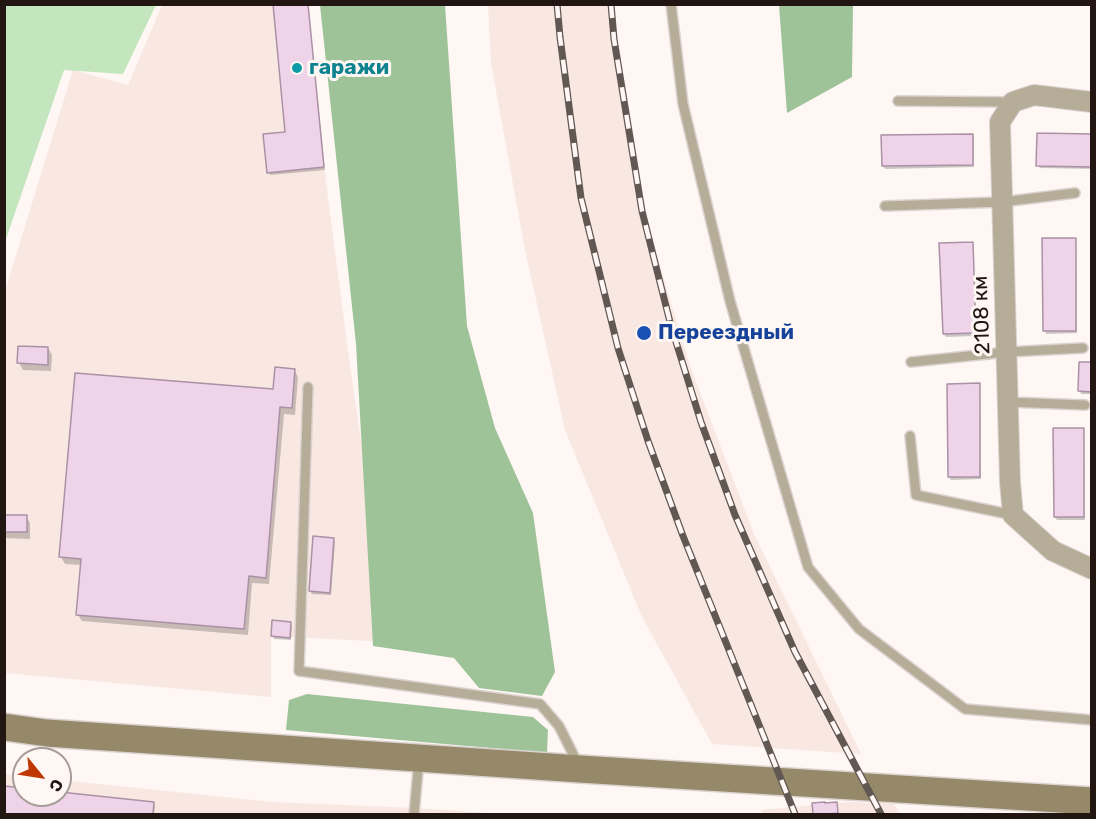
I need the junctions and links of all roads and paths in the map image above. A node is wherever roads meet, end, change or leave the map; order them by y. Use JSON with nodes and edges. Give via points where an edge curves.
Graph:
{"nodes":[{"id":1,"x":671,"y":4,"type":"edge"},
{"id":2,"x":898,"y":101,"type":"dead end"},
{"id":3,"x":1013,"y":102,"type":"junction"},
{"id":4,"x":1092,"y":102,"type":"edge"},
{"id":5,"x":1075,"y":193,"type":"dead end"},
{"id":6,"x":1002,"y":202,"type":"junction"},
{"id":7,"x":885,"y":206,"type":"dead end"},
{"id":8,"x":1083,"y":348,"type":"dead end"},
{"id":9,"x":1006,"y":352,"type":"junction"},
{"id":10,"x":911,"y":362,"type":"dead end"},
{"id":11,"x":308,"y":387,"type":"dead end"},
{"id":12,"x":1008,"y":402,"type":"junction"},
{"id":13,"x":1085,"y":405,"type":"dead end"},
{"id":14,"x":910,"y":436,"type":"dead end"},
{"id":15,"x":1013,"y":515,"type":"junction"},
{"id":16,"x":1092,"y":569,"type":"edge"},
{"id":17,"x":1092,"y":720,"type":"edge"},
{"id":18,"x":4,"y":727,"type":"edge"},
{"id":19,"x":419,"y":758,"type":"junction"},
{"id":20,"x":580,"y":769,"type":"junction"},
{"id":21,"x":1092,"y":801,"type":"edge"},
{"id":22,"x":414,"y":814,"type":"edge"}],
"edges":[{"from":1,"to":17,"type":"lane","via":[[683,104],[730,301],[808,567],[859,629],[965,709]]},
{"from":2,"to":3,"type":"lane"},
{"from":3,"to":4,"type":"street","via":[[1034,95]]},
{"from":3,"to":6,"type":"street","name":"2108 км","via":[[1000,122]]},
{"from":5,"to":6,"type":"lane"},
{"from":6,"to":7,"type":"lane"},
{"from":6,"to":9,"type":"street","name":"2108 км"},
{"from":8,"to":9,"type":"lane"},
{"from":9,"to":10,"type":"lane"},
{"from":9,"to":12,"type":"street","name":"2108 км"},
{"from":11,"to":20,"type":"lane","via":[[299,671],[540,704],[559,726]]},
{"from":12,"to":13,"type":"lane"},
{"from":12,"to":15,"type":"street","name":"2108 км"},
{"from":14,"to":15,"type":"lane","via":[[916,495]]},
{"from":15,"to":16,"type":"street","via":[[1053,550]]},
{"from":18,"to":19,"type":"street"},
{"from":19,"to":20,"type":"street"},
{"from":19,"to":22,"type":"lane"},
{"from":20,"to":21,"type":"street"}]}
